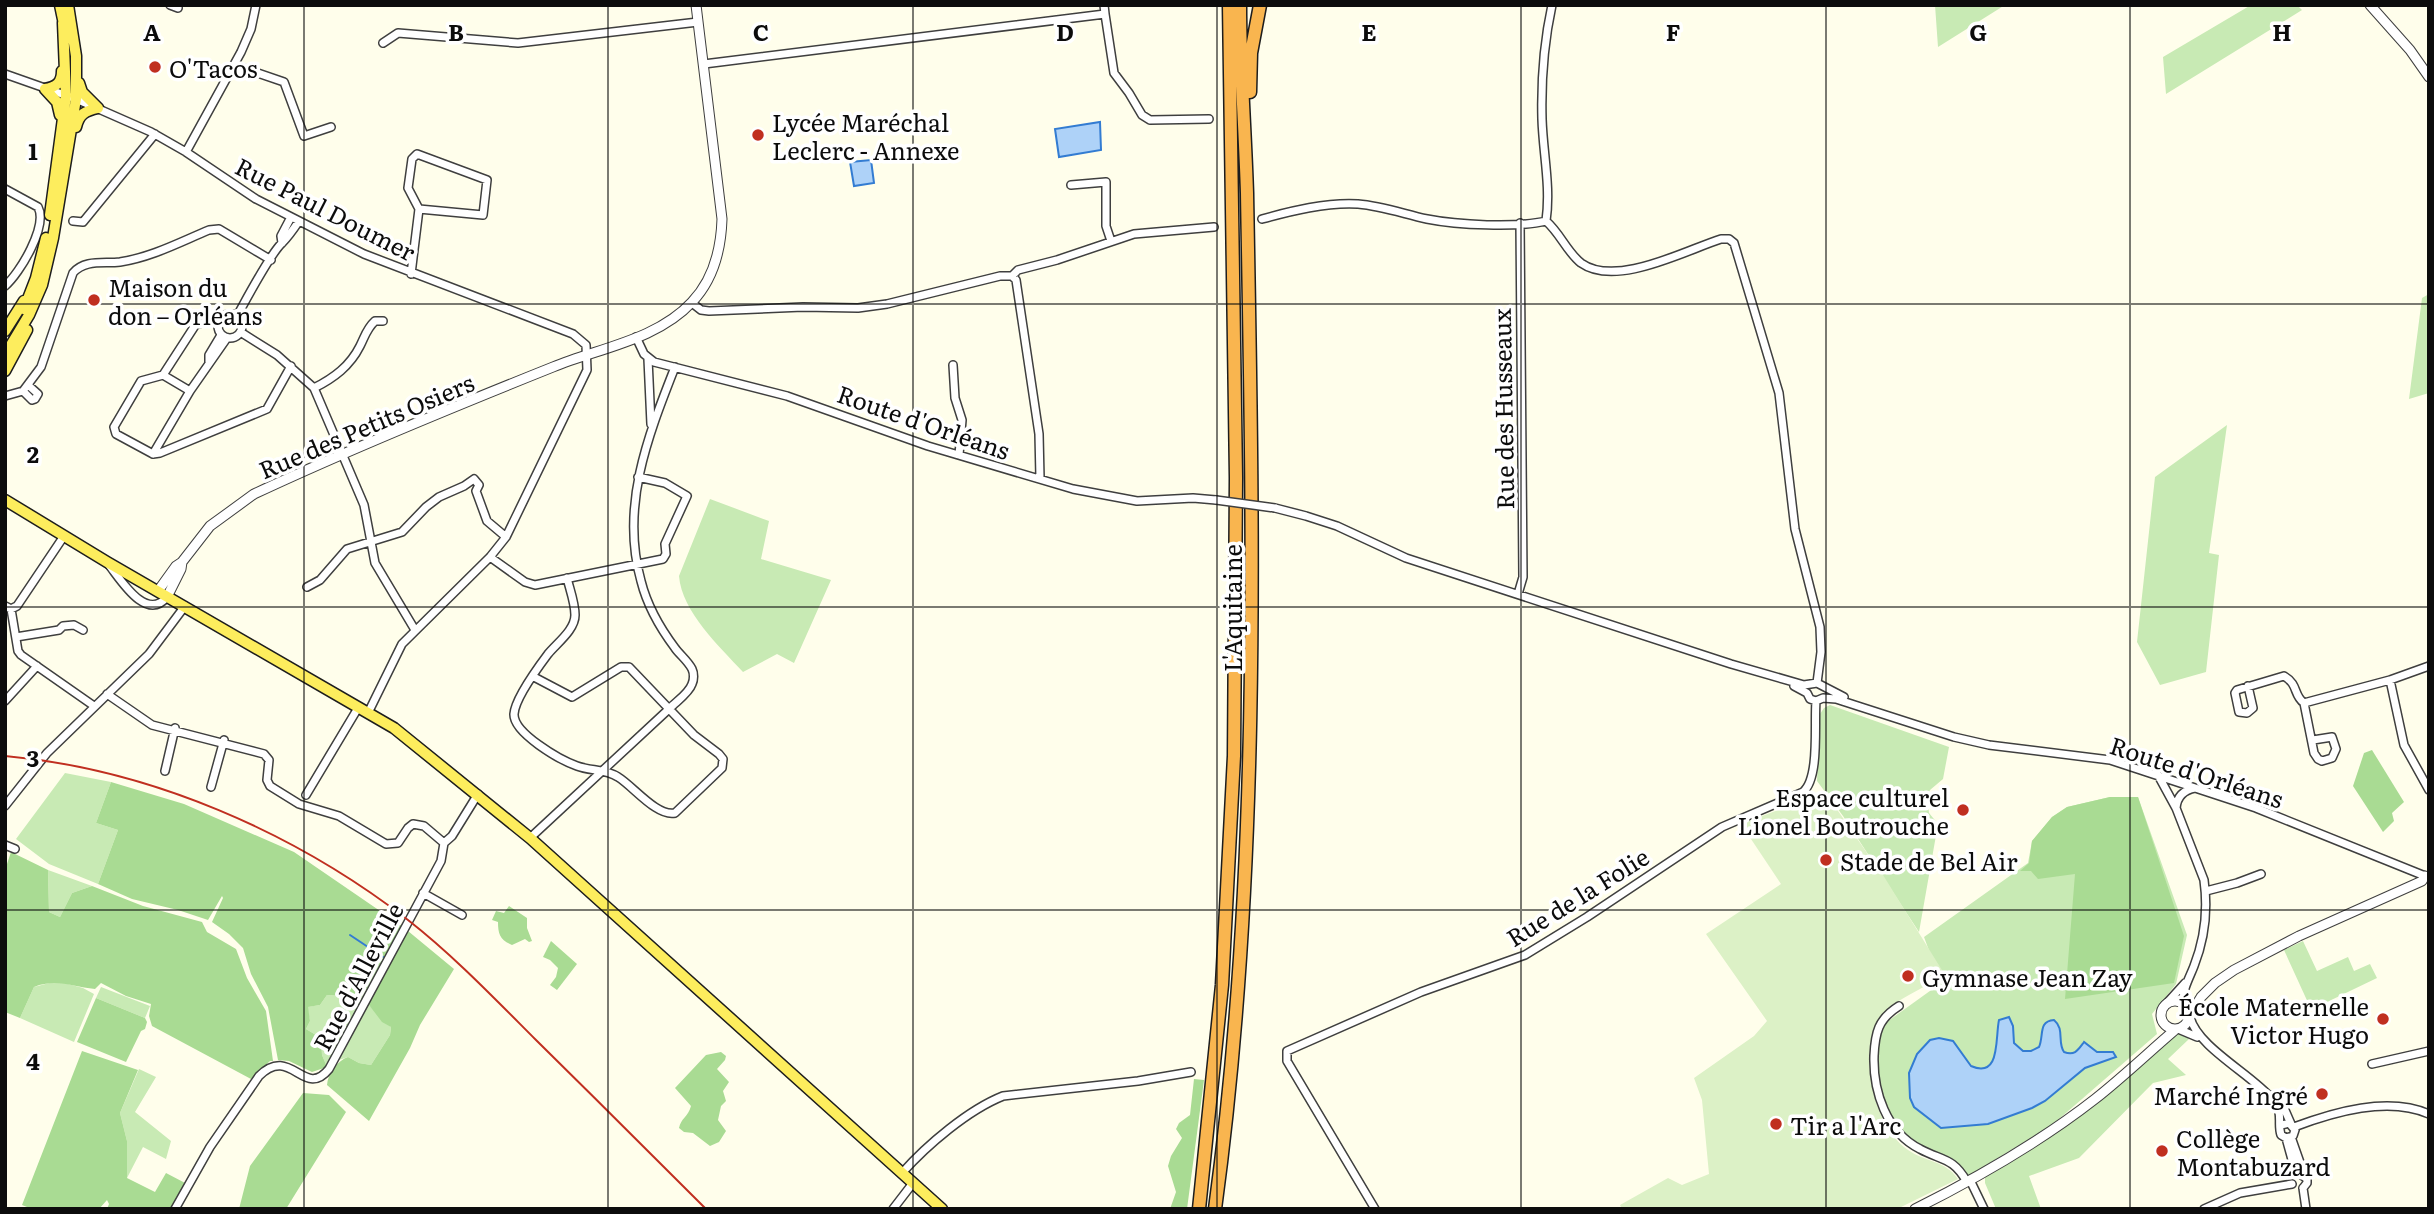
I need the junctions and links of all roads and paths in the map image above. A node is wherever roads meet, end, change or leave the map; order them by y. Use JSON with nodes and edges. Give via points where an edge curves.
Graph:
{"nodes":[{"id":1,"x":60,"y":5,"type":"edge"},
{"id":2,"x":68,"y":5,"type":"edge"},
{"id":3,"x":170,"y":5,"type":"edge"},
{"id":4,"x":256,"y":5,"type":"edge"},
{"id":5,"x":696,"y":5,"type":"edge"},
{"id":6,"x":1229,"y":5,"type":"edge"},
{"id":7,"x":1240,"y":5,"type":"edge"},
{"id":8,"x":1260,"y":5,"type":"edge"},
{"id":9,"x":1552,"y":5,"type":"edge"},
{"id":10,"x":2370,"y":5,"type":"edge"},
{"id":11,"x":178,"y":8,"type":"dead end"},
{"id":12,"x":1105,"y":9,"type":"edge"},
{"id":13,"x":698,"y":22,"type":"junction"},
{"id":14,"x":63,"y":23,"type":"junction"},
{"id":15,"x":383,"y":43,"type":"dead end"},
{"id":16,"x":76,"y":56,"type":"junction"},
{"id":17,"x":704,"y":64,"type":"junction"},
{"id":18,"x":234,"y":65,"type":"junction"},
{"id":19,"x":5,"y":74,"type":"edge"},
{"id":20,"x":2429,"y":77,"type":"edge"},
{"id":21,"x":45,"y":89,"type":"junction"},
{"id":22,"x":71,"y":97,"type":"junction"},
{"id":23,"x":97,"y":108,"type":"junction"},
{"id":24,"x":1209,"y":119,"type":"dead end"},
{"id":25,"x":331,"y":127,"type":"dead end"},
{"id":26,"x":61,"y":130,"type":"junction"},
{"id":27,"x":155,"y":134,"type":"junction"},
{"id":28,"x":1245,"y":137,"type":"junction"},
{"id":29,"x":186,"y":152,"type":"junction"},
{"id":30,"x":64,"y":178,"type":"junction"},
{"id":31,"x":1071,"y":185,"type":"dead end"},
{"id":32,"x":5,"y":190,"type":"edge"},
{"id":33,"x":419,"y":209,"type":"junction"},
{"id":34,"x":295,"y":219,"type":"junction"},
{"id":35,"x":1262,"y":219,"type":"dead end"},
{"id":36,"x":73,"y":221,"type":"dead end"},
{"id":37,"x":1546,"y":221,"type":"junction"},
{"id":38,"x":1520,"y":223,"type":"junction"},
{"id":39,"x":1214,"y":227,"type":"dead end"},
{"id":40,"x":1111,"y":241,"type":"junction"},
{"id":41,"x":271,"y":260,"type":"junction"},
{"id":42,"x":411,"y":274,"type":"junction"},
{"id":43,"x":1012,"y":276,"type":"junction"},
{"id":44,"x":43,"y":285,"type":"junction"},
{"id":45,"x":5,"y":286,"type":"edge"},
{"id":46,"x":32,"y":290,"type":"junction"},
{"id":47,"x":692,"y":303,"type":"junction"},
{"id":48,"x":237,"y":316,"type":"junction"},
{"id":49,"x":218,"y":320,"type":"junction"},
{"id":50,"x":383,"y":321,"type":"dead end"},
{"id":51,"x":5,"y":331,"type":"edge"},
{"id":52,"x":242,"y":333,"type":"junction"},
{"id":53,"x":224,"y":337,"type":"junction"},
{"id":54,"x":636,"y":337,"type":"junction"},
{"id":55,"x":5,"y":342,"type":"edge"},
{"id":56,"x":587,"y":354,"type":"junction"},
{"id":57,"x":5,"y":355,"type":"edge"},
{"id":58,"x":648,"y":359,"type":"junction"},
{"id":59,"x":953,"y":365,"type":"dead end"},
{"id":60,"x":291,"y":366,"type":"junction"},
{"id":61,"x":675,"y":367,"type":"junction"},
{"id":62,"x":5,"y":371,"type":"edge"},
{"id":63,"x":163,"y":376,"type":"junction"},
{"id":64,"x":314,"y":388,"type":"junction"},
{"id":65,"x":190,"y":391,"type":"junction"},
{"id":66,"x":5,"y":396,"type":"edge"},
{"id":67,"x":651,"y":428,"type":"junction"},
{"id":68,"x":153,"y":454,"type":"junction"},
{"id":69,"x":343,"y":454,"type":"junction"},
{"id":70,"x":960,"y":455,"type":"junction"},
{"id":71,"x":638,"y":477,"type":"junction"},
{"id":72,"x":1040,"y":478,"type":"junction"},
{"id":73,"x":5,"y":500,"type":"edge"},
{"id":74,"x":64,"y":536,"type":"junction"},
{"id":75,"x":506,"y":537,"type":"junction"},
{"id":76,"x":370,"y":542,"type":"junction"},
{"id":77,"x":490,"y":557,"type":"junction"},
{"id":78,"x":107,"y":562,"type":"junction"},
{"id":79,"x":637,"y":565,"type":"junction"},
{"id":80,"x":568,"y":578,"type":"junction"},
{"id":81,"x":306,"y":587,"type":"dead end"},
{"id":82,"x":163,"y":594,"type":"junction"},
{"id":83,"x":1518,"y":594,"type":"junction"},
{"id":84,"x":185,"y":606,"type":"junction"},
{"id":85,"x":8,"y":607,"type":"edge"},
{"id":86,"x":83,"y":630,"type":"dead end"},
{"id":87,"x":415,"y":630,"type":"junction"},
{"id":88,"x":16,"y":641,"type":"junction"},
{"id":89,"x":5,"y":647,"type":"edge"},
{"id":90,"x":37,"y":666,"type":"junction"},
{"id":91,"x":2429,"y":666,"type":"edge"},
{"id":92,"x":534,"y":677,"type":"junction"},
{"id":93,"x":2390,"y":680,"type":"junction"},
{"id":94,"x":2248,"y":686,"type":"dead end"},
{"id":95,"x":1811,"y":687,"type":"junction"},
{"id":96,"x":1825,"y":689,"type":"junction"},
{"id":97,"x":107,"y":694,"type":"junction"},
{"id":98,"x":1819,"y":699,"type":"junction"},
{"id":99,"x":5,"y":701,"type":"edge"},
{"id":100,"x":2304,"y":703,"type":"junction"},
{"id":101,"x":94,"y":706,"type":"junction"},
{"id":102,"x":670,"y":708,"type":"junction"},
{"id":103,"x":1868,"y":708,"type":"junction"},
{"id":104,"x":363,"y":711,"type":"junction"},
{"id":105,"x":175,"y":729,"type":"junction"},
{"id":106,"x":2313,"y":740,"type":"dead end"},
{"id":107,"x":224,"y":741,"type":"junction"},
{"id":108,"x":165,"y":771,"type":"dead end"},
{"id":109,"x":601,"y":771,"type":"junction"},
{"id":110,"x":2158,"y":775,"type":"junction"},
{"id":111,"x":211,"y":787,"type":"dead end"},
{"id":112,"x":2429,"y":790,"type":"edge"},
{"id":113,"x":2210,"y":791,"type":"junction"},
{"id":114,"x":476,"y":793,"type":"junction"},
{"id":115,"x":306,"y":795,"type":"dead end"},
{"id":116,"x":2180,"y":795,"type":"junction"},
{"id":117,"x":2169,"y":796,"type":"junction"},
{"id":118,"x":5,"y":806,"type":"edge"},
{"id":119,"x":2176,"y":808,"type":"junction"},
{"id":120,"x":530,"y":838,"type":"junction"},
{"id":121,"x":446,"y":840,"type":"junction"},
{"id":122,"x":5,"y":845,"type":"edge"},
{"id":123,"x":15,"y":849,"type":"dead end"},
{"id":124,"x":2410,"y":871,"type":"junction"},
{"id":125,"x":2262,"y":873,"type":"dead end"},
{"id":126,"x":2428,"y":879,"type":"edge"},
{"id":127,"x":2411,"y":886,"type":"junction"},
{"id":128,"x":2206,"y":891,"type":"junction"},
{"id":129,"x":423,"y":894,"type":"junction"},
{"id":130,"x":462,"y":915,"type":"dead end"},
{"id":131,"x":2186,"y":982,"type":"junction"},
{"id":132,"x":2201,"y":997,"type":"junction"},
{"id":133,"x":2183,"y":1003,"type":"junction"},
{"id":134,"x":2165,"y":1005,"type":"junction"},
{"id":135,"x":1899,"y":1006,"type":"dead end"},
{"id":136,"x":2190,"y":1016,"type":"junction"},
{"id":137,"x":2162,"y":1021,"type":"junction"},
{"id":138,"x":2177,"y":1029,"type":"junction"},
{"id":139,"x":2204,"y":1040,"type":"junction"},
{"id":140,"x":2154,"y":1047,"type":"junction"},
{"id":141,"x":2429,"y":1051,"type":"edge"},
{"id":142,"x":2372,"y":1065,"type":"dead end"},
{"id":143,"x":1191,"y":1072,"type":"dead end"},
{"id":144,"x":2429,"y":1114,"type":"edge"},
{"id":145,"x":2289,"y":1125,"type":"junction"},
{"id":146,"x":2288,"y":1138,"type":"junction"},
{"id":147,"x":902,"y":1173,"type":"junction"},
{"id":148,"x":2300,"y":1174,"type":"junction"},
{"id":149,"x":1969,"y":1181,"type":"junction"},
{"id":150,"x":913,"y":1183,"type":"junction"},
{"id":151,"x":2292,"y":1184,"type":"junction"},
{"id":152,"x":2303,"y":1188,"type":"junction"},
{"id":153,"x":175,"y":1209,"type":"edge"},
{"id":154,"x":894,"y":1209,"type":"edge"},
{"id":155,"x":942,"y":1209,"type":"edge"},
{"id":156,"x":1199,"y":1209,"type":"edge"},
{"id":157,"x":1215,"y":1209,"type":"edge"},
{"id":158,"x":1375,"y":1209,"type":"edge"},
{"id":159,"x":1915,"y":1209,"type":"edge"},
{"id":160,"x":1984,"y":1209,"type":"edge"},
{"id":161,"x":2204,"y":1209,"type":"edge"},
{"id":162,"x":2306,"y":1209,"type":"edge"}],
"edges":[{"from":1,"to":14,"type":"main road"},
{"from":2,"to":16,"type":"main road"},
{"from":3,"to":11,"type":"street"},
{"from":4,"to":18,"type":"street","via":[[251,29]]},
{"from":5,"to":13,"type":"street"},
{"from":6,"to":156,"type":"highway","name":"L'Aquitaine","via":[[1236,478],[1234,732],[1222,985]]},
{"from":7,"to":28,"type":"highway","name":"L'Aquitaine"},
{"from":8,"to":28,"type":"highway","via":[[1251,53]]},
{"from":9,"to":37,"type":"street","via":[[1542,118]]},
{"from":10,"to":20,"type":"street"},
{"from":12,"to":17,"type":"street"},
{"from":12,"to":24,"type":"street","via":[[1114,73],[1142,116],[1150,120]]},
{"from":13,"to":15,"type":"street","via":[[518,43],[398,33]]},
{"from":13,"to":17,"type":"street"},
{"from":14,"to":21,"type":"main road","via":[[62,79]]},
{"from":14,"to":22,"type":"main road"},
{"from":16,"to":22,"type":"main road"},
{"from":16,"to":23,"type":"main road","via":[[79,87]]},
{"from":17,"to":47,"type":"street","via":[[722,236],[713,270]]},
{"from":18,"to":25,"type":"street","via":[[284,82],[304,136]]},
{"from":18,"to":29,"type":"street"},
{"from":19,"to":21,"type":"street","name":"Rue Paul Doumer"},
{"from":21,"to":22,"type":"street","name":"Rue Paul Doumer"},
{"from":21,"to":26,"type":"main road","via":[[60,107]]},
{"from":22,"to":23,"type":"street","name":"Rue Paul Doumer"},
{"from":22,"to":26,"type":"main road"},
{"from":22,"to":30,"type":"main road"},
{"from":23,"to":27,"type":"street","name":"Rue Paul Doumer"},
{"from":23,"to":30,"type":"main road","via":[[79,117]]},
{"from":26,"to":46,"type":"main road","via":[[47,236]]},
{"from":27,"to":29,"type":"street","name":"Rue Paul Doumer"},
{"from":27,"to":36,"type":"street","via":[[83,222]]},
{"from":28,"to":157,"type":"highway","name":"L'Aquitaine","via":[[1252,478],[1250,757],[1237,986]]},
{"from":29,"to":34,"type":"street","name":"Rue Paul Doumer"},
{"from":30,"to":44,"type":"main road"},
{"from":31,"to":40,"type":"street","via":[[1106,182],[1106,226]]},
{"from":32,"to":45,"type":"street","via":[[41,212],[30,250]]},
{"from":33,"to":33,"type":"street","via":[[483,215],[486,180],[417,154],[412,159],[408,188]]},
{"from":33,"to":42,"type":"street"},
{"from":34,"to":41,"type":"street","via":[[288,240]]},
{"from":34,"to":42,"type":"street","name":"Rue Paul Doumer"},
{"from":35,"to":38,"type":"street","via":[[1351,204],[1434,220]]},
{"from":37,"to":38,"type":"street"},
{"from":37,"to":95,"type":"street","via":[[1577,259],[1602,270],[1655,263],[1721,239],[1734,243],[1779,393],[1795,529],[1820,627],[1821,652]]},
{"from":38,"to":83,"type":"street","name":"Rue des Husseaux","via":[[1523,577]]},
{"from":39,"to":40,"type":"street","via":[[1155,231]]},
{"from":40,"to":43,"type":"street","via":[[1018,270]]},
{"from":41,"to":48,"type":"street"},
{"from":41,"to":66,"type":"street","via":[[219,229],[140,258],[84,264],[73,273],[41,367],[25,388]]},
{"from":42,"to":56,"type":"street","name":"Rue Paul Doumer","via":[[573,334],[583,341]]},
{"from":43,"to":47,"type":"street","via":[[858,308],[709,311]]},
{"from":43,"to":72,"type":"street","via":[[1040,434]]},
{"from":44,"to":57,"type":"main road"},
{"from":44,"to":62,"type":"main road","via":[[30,325]]},
{"from":46,"to":51,"type":"main road"},
{"from":46,"to":55,"type":"main road"},
{"from":47,"to":54,"type":"street","name":"Rue des Petits Osiers","via":[[668,322]]},
{"from":48,"to":49,"type":"street"},
{"from":48,"to":52,"type":"street"},
{"from":49,"to":53,"type":"street"},
{"from":49,"to":63,"type":"street","via":[[196,324]]},
{"from":50,"to":64,"type":"street","via":[[369,326],[343,370]]},
{"from":52,"to":53,"type":"street"},
{"from":52,"to":60,"type":"street"},
{"from":53,"to":65,"type":"street"},
{"from":54,"to":56,"type":"street","name":"Rue des Petits Osiers"},
{"from":54,"to":58,"type":"street"},
{"from":56,"to":69,"type":"street","name":"Rue des Petits Osiers"},
{"from":56,"to":75,"type":"street","via":[[587,370]]},
{"from":58,"to":61,"type":"street","name":"Route d'Orléans"},
{"from":58,"to":67,"type":"street"},
{"from":59,"to":70,"type":"street","via":[[962,420]]},
{"from":60,"to":64,"type":"street"},
{"from":60,"to":68,"type":"street","via":[[267,409]]},
{"from":61,"to":67,"type":"street"},
{"from":61,"to":70,"type":"street","name":"Route d'Orléans","via":[[786,396]]},
{"from":63,"to":65,"type":"street"},
{"from":63,"to":68,"type":"street","via":[[141,381],[114,427],[116,434]]},
{"from":64,"to":69,"type":"street"},
{"from":65,"to":68,"type":"street"},
{"from":67,"to":71,"type":"street"},
{"from":69,"to":76,"type":"street","via":[[364,505]]},
{"from":69,"to":82,"type":"street","name":"Rue des Petits Osiers","via":[[237,505],[210,526],[176,566]]},
{"from":70,"to":72,"type":"street","name":"Route d'Orléans"},
{"from":71,"to":79,"type":"street","via":[[633,517]]},
{"from":71,"to":79,"type":"street","via":[[665,483],[687,496],[665,544],[664,558]]},
{"from":72,"to":83,"type":"street","name":"Route d'Orléans","bridge":true,"via":[[1122,499],[1193,498],[1275,508]]},
{"from":73,"to":74,"type":"main road"},
{"from":74,"to":78,"type":"main road"},
{"from":74,"to":85,"type":"street","via":[[17,606]]},
{"from":75,"to":76,"type":"street","via":[[487,520],[476,491],[464,486],[439,497],[402,532]]},
{"from":75,"to":77,"type":"street"},
{"from":76,"to":81,"type":"street","via":[[347,549],[320,580]]},
{"from":76,"to":87,"type":"street","via":[[375,563]]},
{"from":77,"to":80,"type":"street","via":[[530,584]]},
{"from":77,"to":87,"type":"street"},
{"from":78,"to":82,"type":"main road"},
{"from":78,"to":82,"type":"street","via":[[142,602],[164,601]]},
{"from":79,"to":80,"type":"street"},
{"from":79,"to":102,"type":"street","via":[[658,622],[694,672],[690,688]]},
{"from":80,"to":92,"type":"street","via":[[575,619]]},
{"from":82,"to":84,"type":"main road"},
{"from":83,"to":95,"type":"street","name":"Route d'Orléans"},
{"from":84,"to":97,"type":"street","via":[[149,654]]},
{"from":84,"to":104,"type":"main road"},
{"from":85,"to":88,"type":"street"},
{"from":86,"to":88,"type":"street","via":[[63,626]]},
{"from":87,"to":104,"type":"street"},
{"from":88,"to":89,"type":"street"},
{"from":88,"to":90,"type":"street","via":[[21,655]]},
{"from":90,"to":99,"type":"street"},
{"from":90,"to":101,"type":"street"},
{"from":91,"to":93,"type":"street"},
{"from":92,"to":102,"type":"street","via":[[572,697],[628,667]]},
{"from":92,"to":109,"type":"street","via":[[516,706],[518,728],[572,764]]},
{"from":93,"to":100,"type":"street"},
{"from":93,"to":112,"type":"street","via":[[2404,745]]},
{"from":94,"to":100,"type":"street","via":[[2284,676],[2293,681]]},
{"from":95,"to":96,"type":"street","name":"Route d'Orléans"},
{"from":95,"to":98,"type":"street","via":[[1811,698]]},
{"from":96,"to":98,"type":"street"},
{"from":96,"to":103,"type":"street","name":"Route d'Orléans"},
{"from":97,"to":101,"type":"street"},
{"from":97,"to":105,"type":"street","via":[[152,725]]},
{"from":98,"to":103,"type":"street","name":"Route d'Orléans"},
{"from":98,"to":158,"type":"street","name":"Rue de la Folie","via":[[1813,776],[1803,792],[1722,827],[1534,950],[1291,1047],[1287,1061]]},
{"from":100,"to":106,"type":"street"},
{"from":101,"to":118,"type":"street","via":[[47,753]]},
{"from":102,"to":109,"type":"street"},
{"from":102,"to":109,"type":"street","via":[[719,754],[723,764],[675,813],[659,810],[615,775]]},
{"from":103,"to":110,"type":"street","name":"Route d'Orléans","via":[[1954,737],[2100,758]]},
{"from":104,"to":114,"type":"main road","via":[[394,728]]},
{"from":104,"to":115,"type":"street"},
{"from":105,"to":107,"type":"street"},
{"from":105,"to":108,"type":"street"},
{"from":107,"to":111,"type":"street"},
{"from":107,"to":121,"type":"street","via":[[268,757],[267,783],[299,804],[339,816],[386,844],[398,844],[414,824]]},
{"from":109,"to":120,"type":"street"},
{"from":110,"to":113,"type":"street","name":"Route d'Orléans"},
{"from":110,"to":117,"type":"street"},
{"from":113,"to":116,"type":"street","via":[[2187,789]]},
{"from":113,"to":124,"type":"street","name":"Route d'Orléans"},
{"from":114,"to":120,"type":"main road"},
{"from":114,"to":121,"type":"street","name":"Rue d'Alleville"},
{"from":116,"to":117,"type":"street"},
{"from":116,"to":119,"type":"street"},
{"from":117,"to":119,"type":"street"},
{"from":119,"to":128,"type":"street"},
{"from":120,"to":147,"type":"main road"},
{"from":121,"to":129,"type":"street","name":"Rue d'Alleville","via":[[441,861]]},
{"from":122,"to":123,"type":"street"},
{"from":124,"to":126,"type":"street","name":"Route d'Orléans"},
{"from":124,"to":127,"type":"street"},
{"from":125,"to":128,"type":"street"},
{"from":126,"to":127,"type":"street"},
{"from":127,"to":132,"type":"street","via":[[2234,970]]},
{"from":128,"to":131,"type":"street","via":[[2203,934]]},
{"from":129,"to":130,"type":"street"},
{"from":129,"to":153,"type":"street","name":"Rue d'Alleville","via":[[329,1069],[318,1078],[305,1077],[284,1065],[267,1068],[210,1147]]},
{"from":131,"to":133,"type":"street"},
{"from":131,"to":134,"type":"street"},
{"from":132,"to":133,"type":"street"},
{"from":132,"to":136,"type":"street"},
{"from":133,"to":134,"type":"street","via":[[2173,1000]]},
{"from":133,"to":136,"type":"street"},
{"from":134,"to":137,"type":"street"},
{"from":135,"to":149,"type":"street","via":[[1875,1031],[1874,1071],[1882,1106],[1906,1140],[1953,1162]]},
{"from":136,"to":138,"type":"street","via":[[2186,1025]]},
{"from":136,"to":139,"type":"street"},
{"from":137,"to":138,"type":"street"},
{"from":137,"to":140,"type":"street"},
{"from":138,"to":139,"type":"street"},
{"from":138,"to":140,"type":"street"},
{"from":139,"to":145,"type":"street","via":[[2277,1098]]},
{"from":140,"to":149,"type":"street","via":[[2093,1101]]},
{"from":141,"to":142,"type":"street"},
{"from":143,"to":147,"type":"street","via":[[1003,1096],[966,1117]]},
{"from":144,"to":145,"type":"street","via":[[2398,1105]]},
{"from":145,"to":146,"type":"street","via":[[2295,1132]]},
{"from":145,"to":146,"type":"street","via":[[2280,1133]]},
{"from":146,"to":148,"type":"street"},
{"from":147,"to":150,"type":"main road"},
{"from":148,"to":151,"type":"street","via":[[2293,1177]]},
{"from":148,"to":152,"type":"street","via":[[2307,1181]]},
{"from":149,"to":159,"type":"street"},
{"from":149,"to":160,"type":"street"},
{"from":150,"to":154,"type":"street"},
{"from":150,"to":155,"type":"main road"},
{"from":151,"to":152,"type":"street"},
{"from":151,"to":161,"type":"street","via":[[2240,1193]]},
{"from":152,"to":162,"type":"street"}]}
